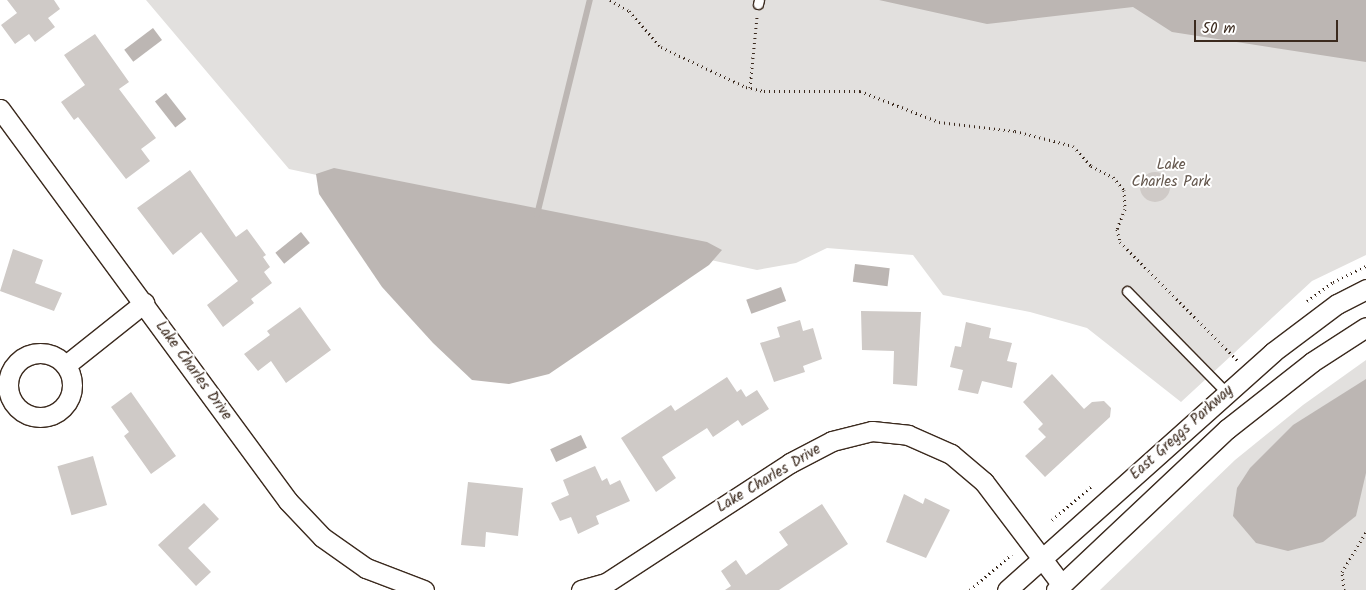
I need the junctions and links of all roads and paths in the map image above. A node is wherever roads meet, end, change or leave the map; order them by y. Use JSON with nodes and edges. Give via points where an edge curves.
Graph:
{"nodes":[{"id":1,"x":610,"y":0,"type":"edge"},
{"id":2,"x":759,"y":2,"type":"edge"},
{"id":3,"x":750,"y":88,"type":"junction"},
{"id":4,"x":0,"y":109,"type":"edge"},
{"id":5,"x":1366,"y":289,"type":"edge"},
{"id":6,"x":1127,"y":291,"type":"dead end"},
{"id":7,"x":144,"y":303,"type":"junction"},
{"id":8,"x":1366,"y":327,"type":"edge"},
{"id":9,"x":1239,"y":362,"type":"dead end"},
{"id":10,"x":66,"y":365,"type":"dead end"},
{"id":11,"x":1227,"y":393,"type":"junction"},
{"id":12,"x":1366,"y":532,"type":"edge"},
{"id":13,"x":1012,"y":554,"type":"dead end"},
{"id":14,"x":1041,"y":558,"type":"junction"},
{"id":15,"x":1059,"y":587,"type":"edge"},
{"id":16,"x":418,"y":589,"type":"edge"},
{"id":17,"x":582,"y":590,"type":"edge"},
{"id":18,"x":970,"y":590,"type":"edge"},
{"id":19,"x":1007,"y":590,"type":"edge"},
{"id":20,"x":1344,"y":590,"type":"edge"}],
"edges":[{"from":1,"to":3,"type":"path","via":[[629,11],[657,44],[671,53]]},
{"from":2,"to":3,"type":"path"},
{"from":3,"to":9,"type":"path","via":[[764,91],[860,91],[939,122],[1015,131],[1074,146],[1091,166],[1112,177],[1124,190],[1125,209],[1117,229],[1120,242]]},
{"from":4,"to":7,"type":"street","name":"Lake Charles Drive"},
{"from":5,"to":11,"type":"street","name":"East Greggs Parkway","via":[[1337,304],[1273,352]]},
{"from":6,"to":11,"type":"lane"},
{"from":7,"to":10,"type":"street"},
{"from":7,"to":16,"type":"street","name":"Lake Charles Drive","via":[[288,501],[322,537],[366,568]]},
{"from":8,"to":15,"type":"street","name":"East Greggs Parkway","via":[[1312,362],[1227,429]]},
{"from":11,"to":14,"type":"street","name":"East Greggs Parkway"},
{"from":12,"to":20,"type":"path","via":[[1342,572]]},
{"from":13,"to":18,"type":"path"},
{"from":14,"to":15,"type":"street","name":"Lake Charles Drive"},
{"from":14,"to":17,"type":"street","name":"Lake Charles Drive","via":[[984,482],[951,454],[908,435],[872,431],[832,441],[790,463],[606,584]]},
{"from":14,"to":19,"type":"street","name":"East Greggs Parkway"}]}
